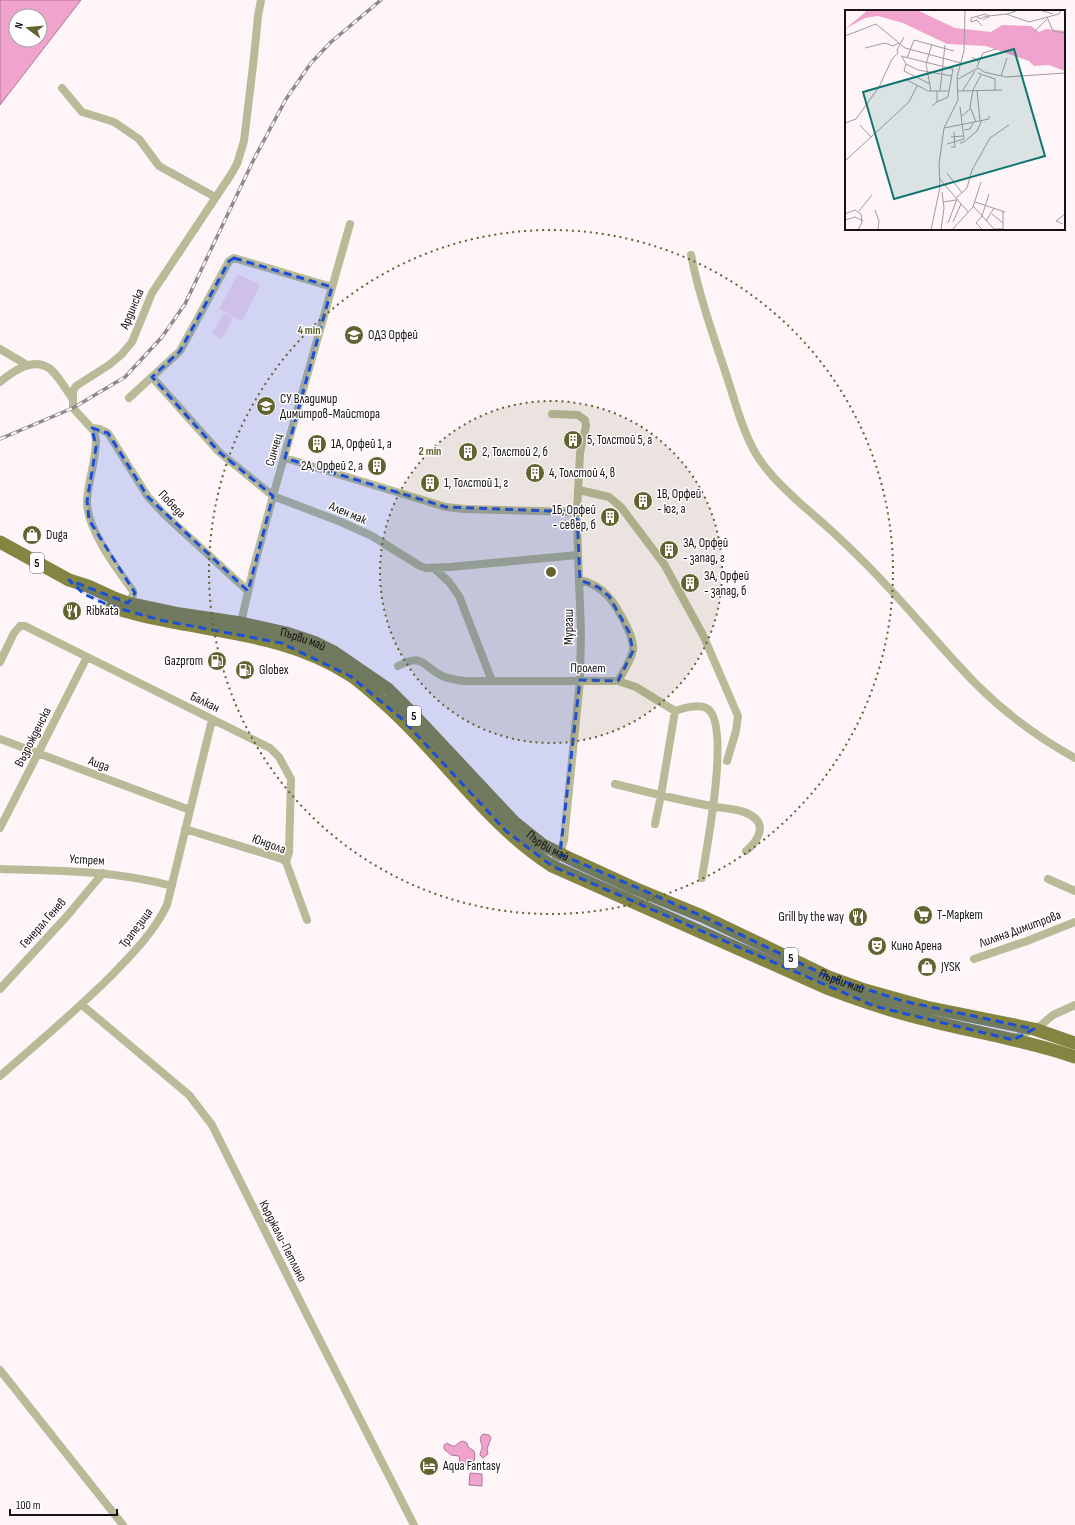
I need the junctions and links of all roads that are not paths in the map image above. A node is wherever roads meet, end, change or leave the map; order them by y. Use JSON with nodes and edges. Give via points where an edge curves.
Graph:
{"nodes":[{"id":1,"x":261,"y":0,"type":"edge"},
{"id":2,"x":62,"y":88,"type":"dead end"},
{"id":3,"x":215,"y":198,"type":"junction"},
{"id":4,"x":350,"y":224,"type":"dead end"},
{"id":5,"x":691,"y":255,"type":"dead end"},
{"id":6,"x":332,"y":287,"type":"junction"},
{"id":7,"x":0,"y":349,"type":"edge"},
{"id":8,"x":27,"y":365,"type":"junction"},
{"id":9,"x":152,"y":377,"type":"junction"},
{"id":10,"x":0,"y":382,"type":"edge"},
{"id":11,"x":72,"y":398,"type":"junction"},
{"id":12,"x":129,"y":398,"type":"dead end"},
{"id":13,"x":552,"y":414,"type":"dead end"},
{"id":14,"x":92,"y":428,"type":"junction"},
{"id":15,"x":285,"y":458,"type":"junction"},
{"id":16,"x":579,"y":490,"type":"junction"},
{"id":17,"x":273,"y":496,"type":"junction"},
{"id":18,"x":578,"y":512,"type":"junction"},
{"id":19,"x":2,"y":545,"type":"edge"},
{"id":20,"x":578,"y":555,"type":"junction"},
{"id":21,"x":434,"y":568,"type":"junction"},
{"id":22,"x":69,"y":580,"type":"junction"},
{"id":23,"x":580,"y":580,"type":"junction"},
{"id":24,"x":248,"y":591,"type":"junction"},
{"id":25,"x":128,"y":603,"type":"junction"},
{"id":26,"x":240,"y":628,"type":"junction"},
{"id":27,"x":87,"y":657,"type":"junction"},
{"id":28,"x":0,"y":662,"type":"edge"},
{"id":29,"x":398,"y":666,"type":"dead end"},
{"id":30,"x":580,"y":680,"type":"junction"},
{"id":31,"x":492,"y":681,"type":"junction"},
{"id":32,"x":618,"y":681,"type":"junction"},
{"id":33,"x":675,"y":711,"type":"junction"},
{"id":34,"x":212,"y":720,"type":"junction"},
{"id":35,"x":0,"y":739,"type":"edge"},
{"id":36,"x":37,"y":754,"type":"junction"},
{"id":37,"x":1075,"y":758,"type":"edge"},
{"id":38,"x":727,"y":761,"type":"dead end"},
{"id":39,"x":615,"y":784,"type":"dead end"},
{"id":40,"x":661,"y":795,"type":"junction"},
{"id":41,"x":713,"y":807,"type":"junction"},
{"id":42,"x":190,"y":810,"type":"junction"},
{"id":43,"x":655,"y":824,"type":"dead end"},
{"id":44,"x":0,"y":828,"type":"edge"},
{"id":45,"x":185,"y":830,"type":"junction"},
{"id":46,"x":746,"y":851,"type":"dead end"},
{"id":47,"x":559,"y":854,"type":"junction"},
{"id":48,"x":286,"y":862,"type":"junction"},
{"id":49,"x":552,"y":866,"type":"junction"},
{"id":50,"x":0,"y":869,"type":"edge"},
{"id":51,"x":103,"y":872,"type":"junction"},
{"id":52,"x":702,"y":878,"type":"dead end"},
{"id":53,"x":1048,"y":879,"type":"dead end"},
{"id":54,"x":172,"y":886,"type":"junction"},
{"id":55,"x":1075,"y":891,"type":"edge"},
{"id":56,"x":307,"y":920,"type":"dead end"},
{"id":57,"x":1075,"y":922,"type":"edge"},
{"id":58,"x":974,"y":959,"type":"dead end"},
{"id":59,"x":0,"y":989,"type":"edge"},
{"id":60,"x":82,"y":1005,"type":"junction"},
{"id":61,"x":1075,"y":1005,"type":"edge"},
{"id":62,"x":1034,"y":1029,"type":"junction"},
{"id":63,"x":1013,"y":1040,"type":"junction"},
{"id":64,"x":1075,"y":1043,"type":"edge"},
{"id":65,"x":1071,"y":1055,"type":"edge"},
{"id":66,"x":0,"y":1076,"type":"edge"},
{"id":67,"x":0,"y":1370,"type":"edge"},
{"id":68,"x":123,"y":1525,"type":"edge"},
{"id":69,"x":414,"y":1525,"type":"edge"}],
"edges":[{"from":1,"to":3,"type":"street","name":"Ардинска","via":[[241,152],[230,176]]},
{"from":2,"to":3,"type":"street","via":[[82,112],[114,122],[139,139],[159,166]]},
{"from":3,"to":11,"type":"street","name":"Ардинска","via":[[152,293],[132,342],[115,360],[76,386]]},
{"from":4,"to":6,"type":"street","name":"Синчец"},
{"from":5,"to":37,"type":"street","via":[[737,406],[748,436],[766,469],[885,582],[977,685],[1034,733]]},
{"from":6,"to":9,"type":"street","via":[[234,258],[229,261],[180,350]]},
{"from":6,"to":15,"type":"street","name":"Синчец"},
{"from":7,"to":8,"type":"street"},
{"from":8,"to":10,"type":"street"},
{"from":8,"to":11,"type":"street","via":[[40,364],[48,367]]},
{"from":9,"to":12,"type":"street"},
{"from":9,"to":17,"type":"street","name":"Ален мак","via":[[219,452]]},
{"from":11,"to":14,"type":"street","via":[[73,408]]},
{"from":13,"to":16,"type":"street","name":"Мургаш","via":[[578,415],[585,420],[580,453]]},
{"from":14,"to":24,"type":"street","name":"Победа","via":[[108,433],[148,497]]},
{"from":14,"to":25,"type":"street","via":[[96,447],[87,501],[89,520],[99,540],[133,591]]},
{"from":15,"to":17,"type":"street","name":"Синчец"},
{"from":15,"to":18,"type":"street","via":[[446,507]]},
{"from":16,"to":18,"type":"street","name":"Мургаш"},
{"from":16,"to":38,"type":"street","via":[[610,497],[621,507],[664,564],[703,635],[738,716]]},
{"from":17,"to":21,"type":"street","name":"Ален мак","via":[[341,522],[372,536],[420,566]]},
{"from":17,"to":24,"type":"street","name":"Синчец"},
{"from":18,"to":20,"type":"street","name":"Мургаш"},
{"from":19,"to":22,"type":"main road","name":"Първи май","number":"5"},
{"from":20,"to":21,"type":"street","name":"Ален мак"},
{"from":20,"to":23,"type":"street","name":"Мургаш"},
{"from":21,"to":31,"type":"street","via":[[459,596]]},
{"from":22,"to":25,"type":"main road","name":"Първи май","number":"5"},
{"from":22,"to":26,"type":"main road","name":"Първи май","number":"5","via":[[84,594],[131,613],[160,620]]},
{"from":23,"to":30,"type":"street","name":"Мургаш"},
{"from":23,"to":32,"type":"street","via":[[598,587],[609,596],[629,632],[633,651]]},
{"from":24,"to":26,"type":"street","name":"Синчец"},
{"from":25,"to":26,"type":"main road","name":"Първи май","number":"5"},
{"from":26,"to":47,"type":"main road","name":"Първи май","number":"5","via":[[286,633],[316,643],[361,669],[410,711],[514,822]]},
{"from":26,"to":49,"type":"main road","name":"Първи май","number":"5","via":[[328,662],[370,691],[402,719],[506,831],[534,855]]},
{"from":27,"to":28,"type":"street","name":"Балкан","via":[[25,626],[20,626]]},
{"from":27,"to":34,"type":"street","name":"Балкан"},
{"from":27,"to":36,"type":"street","name":"Възрожденска"},
{"from":29,"to":31,"type":"street","name":"Пролет","via":[[411,660],[418,660],[453,680]]},
{"from":30,"to":31,"type":"street","name":"Пролет"},
{"from":30,"to":32,"type":"street","name":"Пролет"},
{"from":30,"to":47,"type":"street","name":"Мургаш","via":[[564,840]]},
{"from":32,"to":33,"type":"street","name":"Пролет","via":[[636,687]]},
{"from":33,"to":40,"type":"street"},
{"from":33,"to":41,"type":"street","via":[[689,707],[706,708],[713,717],[718,757]]},
{"from":34,"to":42,"type":"street","name":"Трапезица"},
{"from":34,"to":48,"type":"street","name":"Балкан","via":[[270,748],[279,757],[291,779],[289,852]]},
{"from":35,"to":36,"type":"street","name":"Аида"},
{"from":36,"to":42,"type":"street","name":"Аида"},
{"from":36,"to":44,"type":"street","name":"Възрожденска"},
{"from":39,"to":40,"type":"street"},
{"from":40,"to":41,"type":"street"},
{"from":40,"to":43,"type":"street"},
{"from":41,"to":46,"type":"street","via":[[746,813],[758,822],[758,838]]},
{"from":41,"to":52,"type":"street"},
{"from":42,"to":45,"type":"street","name":"Трапезица"},
{"from":45,"to":48,"type":"street","name":"Юндола"},
{"from":45,"to":54,"type":"street","name":"Трапезица"},
{"from":47,"to":49,"type":"street","name":"Мургаш"},
{"from":47,"to":62,"type":"main road","name":"Първи май","number":"5","via":[[702,916],[829,977],[903,1001]]},
{"from":48,"to":56,"type":"street","name":"Юндола"},
{"from":49,"to":63,"type":"main road","name":"Първи май","number":"5","via":[[828,989],[874,1006]]},
{"from":50,"to":51,"type":"street","name":"Устрем"},
{"from":51,"to":54,"type":"street","name":"Устрем"},
{"from":51,"to":59,"type":"street","name":"Генерал Генев","via":[[67,916]]},
{"from":53,"to":55,"type":"street"},
{"from":54,"to":60,"type":"street","name":"Трапезица","via":[[162,916],[151,932]]},
{"from":57,"to":58,"type":"street","name":"Лиляна Димитрова"},
{"from":60,"to":66,"type":"street","name":"Трапезица"},
{"from":60,"to":69,"type":"street","name":"Кърджали-Петлино","via":[[189,1095],[212,1125]]},
{"from":61,"to":62,"type":"street","via":[[1053,1015]]},
{"from":62,"to":63,"type":"street"},
{"from":62,"to":64,"type":"main road","name":"Първи май","number":"5"},
{"from":63,"to":65,"type":"main road","name":"Първи май","number":"5"},
{"from":67,"to":68,"type":"street"}]}
